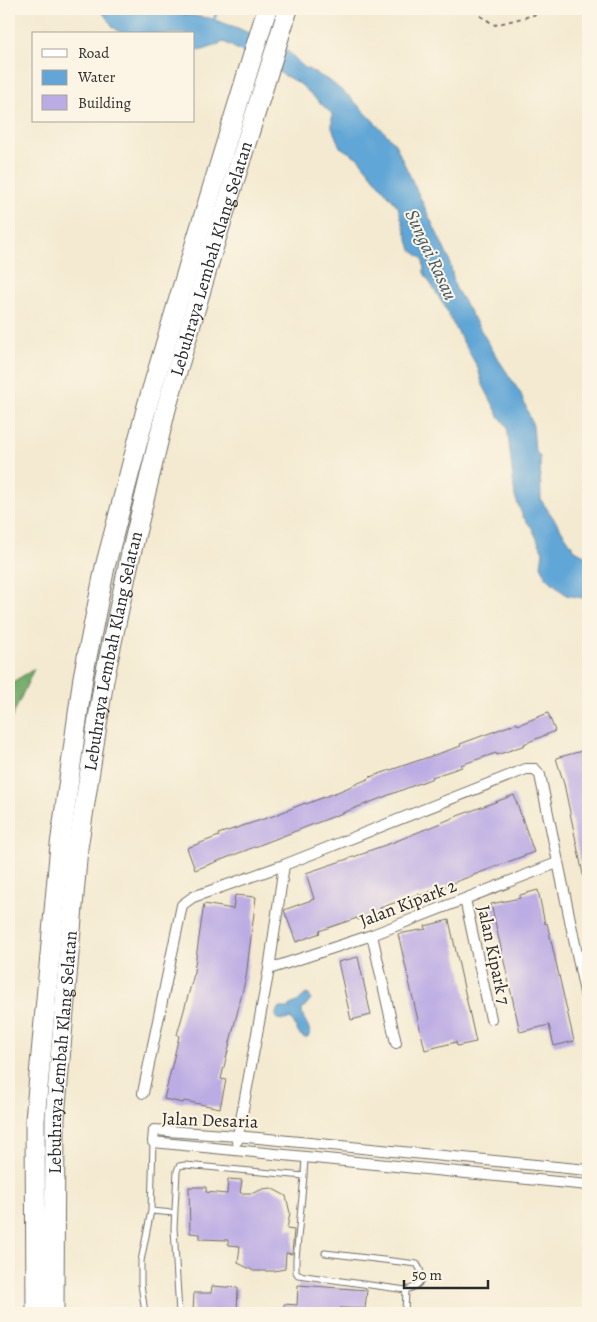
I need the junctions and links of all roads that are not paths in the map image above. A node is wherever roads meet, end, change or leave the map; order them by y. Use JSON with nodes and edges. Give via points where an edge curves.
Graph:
{"nodes":[{"id":1,"x":267,"y":9,"type":"edge"},
{"id":2,"x":287,"y":10,"type":"edge"},
{"id":3,"x":557,"y":863,"type":"junction"},
{"id":4,"x":284,"y":865,"type":"junction"},
{"id":5,"x":465,"y":899,"type":"junction"},
{"id":6,"x":372,"y":935,"type":"junction"},
{"id":7,"x":269,"y":969,"type":"junction"},
{"id":8,"x":588,"y":1007,"type":"edge"},
{"id":9,"x":491,"y":1019,"type":"dead end"},
{"id":10,"x":396,"y":1043,"type":"dead end"},
{"id":11,"x":143,"y":1094,"type":"dead end"},
{"id":12,"x":238,"y":1136,"type":"junction"},
{"id":13,"x":153,"y":1142,"type":"junction"},
{"id":14,"x":236,"y":1149,"type":"junction"},
{"id":15,"x":305,"y":1157,"type":"junction"},
{"id":16,"x":588,"y":1170,"type":"edge"},
{"id":17,"x":304,"y":1176,"type":"junction"},
{"id":18,"x":588,"y":1185,"type":"edge"},
{"id":19,"x":151,"y":1211,"type":"junction"},
{"id":20,"x":174,"y":1213,"type":"junction"},
{"id":21,"x":325,"y":1253,"type":"dead end"},
{"id":22,"x":406,"y":1290,"type":"junction"},
{"id":23,"x":36,"y":1313,"type":"edge"},
{"id":24,"x":54,"y":1313,"type":"edge"},
{"id":25,"x":145,"y":1313,"type":"edge"},
{"id":26,"x":179,"y":1313,"type":"edge"},
{"id":27,"x":405,"y":1313,"type":"edge"}],
"edges":[{"from":1,"to":23,"type":"highway","name":"Lebuhraya Lembah Klang Selatan","via":[[148,406],[105,567],[83,677],[60,845],[35,1120]]},
{"from":2,"to":24,"type":"highway","name":"Lebuhraya Lembah Klang Selatan","via":[[166,409],[104,680],[78,848],[55,1118]]},
{"from":3,"to":4,"type":"street","via":[[540,776],[534,769],[526,768]]},
{"from":3,"to":5,"type":"street","name":"Jalan Kipark 2"},
{"from":3,"to":8,"type":"street"},
{"from":4,"to":7,"type":"street"},
{"from":4,"to":11,"type":"street","via":[[193,897],[182,905]]},
{"from":5,"to":6,"type":"street","name":"Jalan Kipark 2"},
{"from":5,"to":9,"type":"street","name":"Jalan Kipark 7"},
{"from":6,"to":7,"type":"street","name":"Jalan Kipark 2"},
{"from":6,"to":10,"type":"street"},
{"from":7,"to":12,"type":"street"},
{"from":12,"to":13,"type":"street","name":"Jalan Desaria","via":[[154,1130]]},
{"from":12,"to":14,"type":"street"},
{"from":12,"to":16,"type":"street","name":"Jalan Desaria"},
{"from":13,"to":14,"type":"street","name":"Jalan Desaria"},
{"from":13,"to":19,"type":"lane"},
{"from":14,"to":15,"type":"street","name":"Jalan Desaria"},
{"from":15,"to":17,"type":"lane"},
{"from":15,"to":18,"type":"street","name":"Jalan Desaria"},
{"from":17,"to":20,"type":"lane","via":[[179,1166]]},
{"from":17,"to":22,"type":"lane","via":[[296,1259],[298,1275]]},
{"from":19,"to":20,"type":"lane"},
{"from":19,"to":25,"type":"lane","via":[[141,1261]]},
{"from":20,"to":26,"type":"lane"},
{"from":21,"to":22,"type":"lane","via":[[417,1264],[422,1272],[420,1282]]},
{"from":22,"to":27,"type":"lane"}]}
